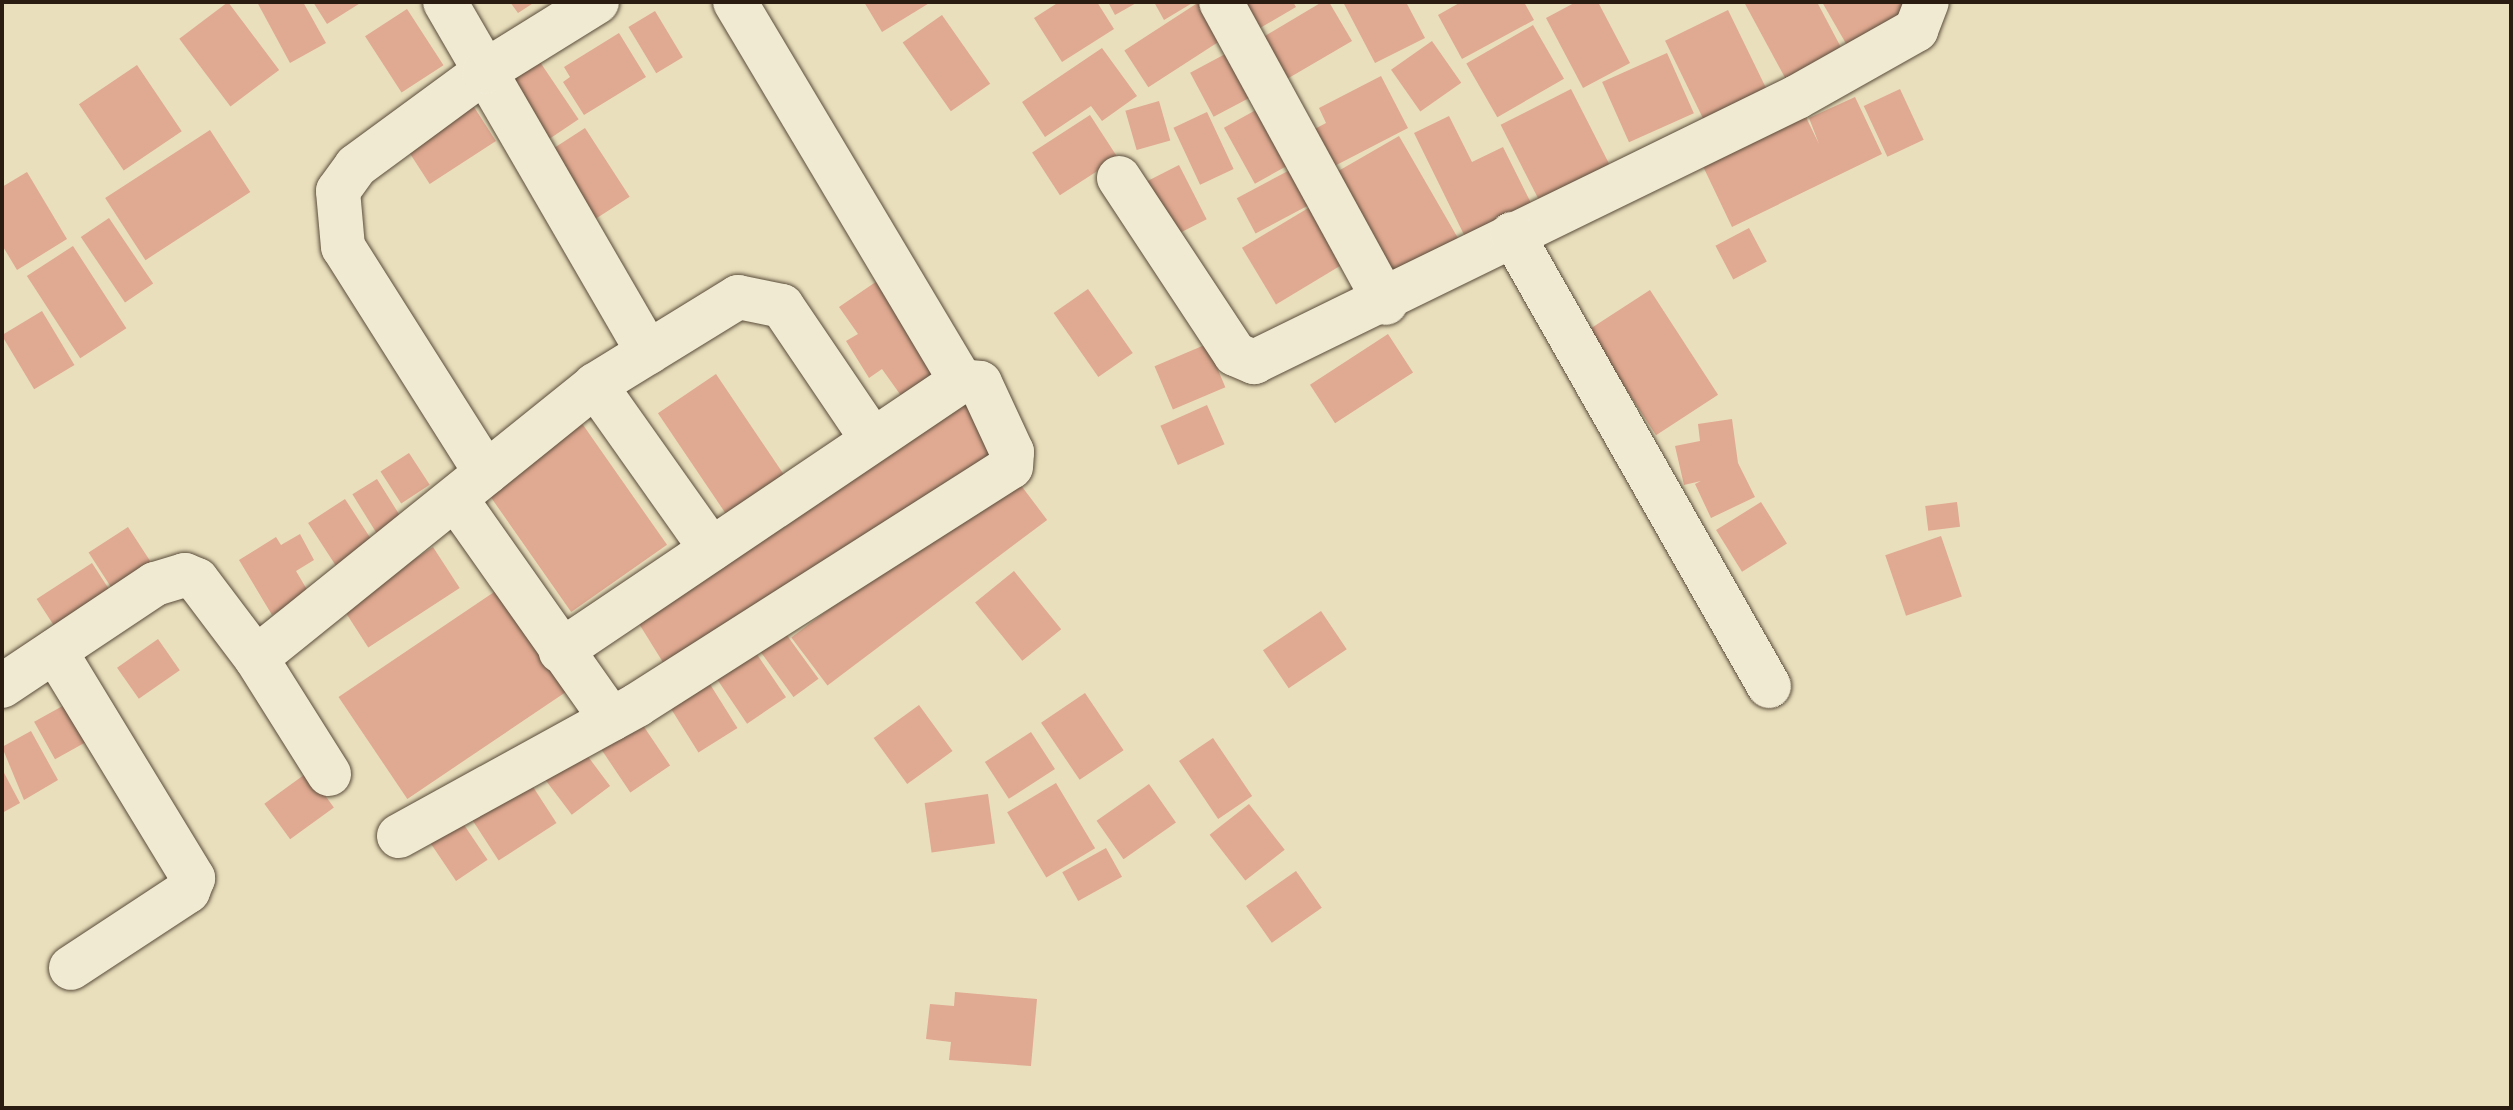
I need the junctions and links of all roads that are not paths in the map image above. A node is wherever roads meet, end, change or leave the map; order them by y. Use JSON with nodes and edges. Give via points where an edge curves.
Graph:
{"nodes":[{"id":1,"x":445,"y":2,"type":"edge"},
{"id":2,"x":597,"y":2,"type":"edge"},
{"id":3,"x":735,"y":2,"type":"edge"},
{"id":4,"x":1221,"y":2,"type":"edge"},
{"id":5,"x":1927,"y":2,"type":"edge"},
{"id":6,"x":484,"y":72,"type":"junction"},
{"id":7,"x":1119,"y":178,"type":"dead end"},
{"id":8,"x":1512,"y":234,"type":"junction"},
{"id":9,"x":1386,"y":303,"type":"junction"},
{"id":10,"x":648,"y":352,"type":"junction"},
{"id":11,"x":961,"y":381,"type":"junction"},
{"id":12,"x":595,"y":385,"type":"junction"},
{"id":13,"x":872,"y":439,"type":"junction"},
{"id":14,"x":472,"y":487,"type":"junction"},
{"id":15,"x":711,"y":549,"type":"junction"},
{"id":16,"x":55,"y":651,"type":"junction"},
{"id":17,"x":561,"y":651,"type":"junction"},
{"id":18,"x":256,"y":658,"type":"junction"},
{"id":19,"x":2,"y":686,"type":"edge"},
{"id":20,"x":1769,"y":686,"type":"dead end"},
{"id":21,"x":611,"y":719,"type":"junction"},
{"id":22,"x":329,"y":774,"type":"dead end"},
{"id":23,"x":399,"y":836,"type":"dead end"},
{"id":24,"x":71,"y":968,"type":"dead end"}],
"edges":[{"from":1,"to":6,"type":"street"},
{"from":2,"to":6,"type":"street"},
{"from":3,"to":11,"type":"street"},
{"from":4,"to":9,"type":"street"},
{"from":5,"to":8,"type":"street","via":[[1916,30],[1864,60]]},
{"from":6,"to":10,"type":"street"},
{"from":6,"to":14,"type":"street","via":[[356,166],[338,191],[335,212],[343,247]]},
{"from":7,"to":9,"type":"street","via":[[1246,363]]},
{"from":8,"to":9,"type":"street"},
{"from":8,"to":20,"type":"street"},
{"from":10,"to":12,"type":"street"},
{"from":10,"to":13,"type":"street","via":[[738,297],[770,298]]},
{"from":11,"to":13,"type":"street"},
{"from":11,"to":21,"type":"street","via":[[980,383],[1012,452],[1011,467]]},
{"from":12,"to":14,"type":"street"},
{"from":12,"to":15,"type":"street"},
{"from":13,"to":15,"type":"street"},
{"from":14,"to":17,"type":"street"},
{"from":14,"to":18,"type":"street"},
{"from":15,"to":17,"type":"street"},
{"from":16,"to":18,"type":"street","via":[[155,584],[185,575],[197,580]]},
{"from":16,"to":19,"type":"street"},
{"from":16,"to":24,"type":"street","via":[[193,878],[188,891]]},
{"from":17,"to":21,"type":"street"},
{"from":18,"to":22,"type":"street"},
{"from":21,"to":23,"type":"street"}]}
